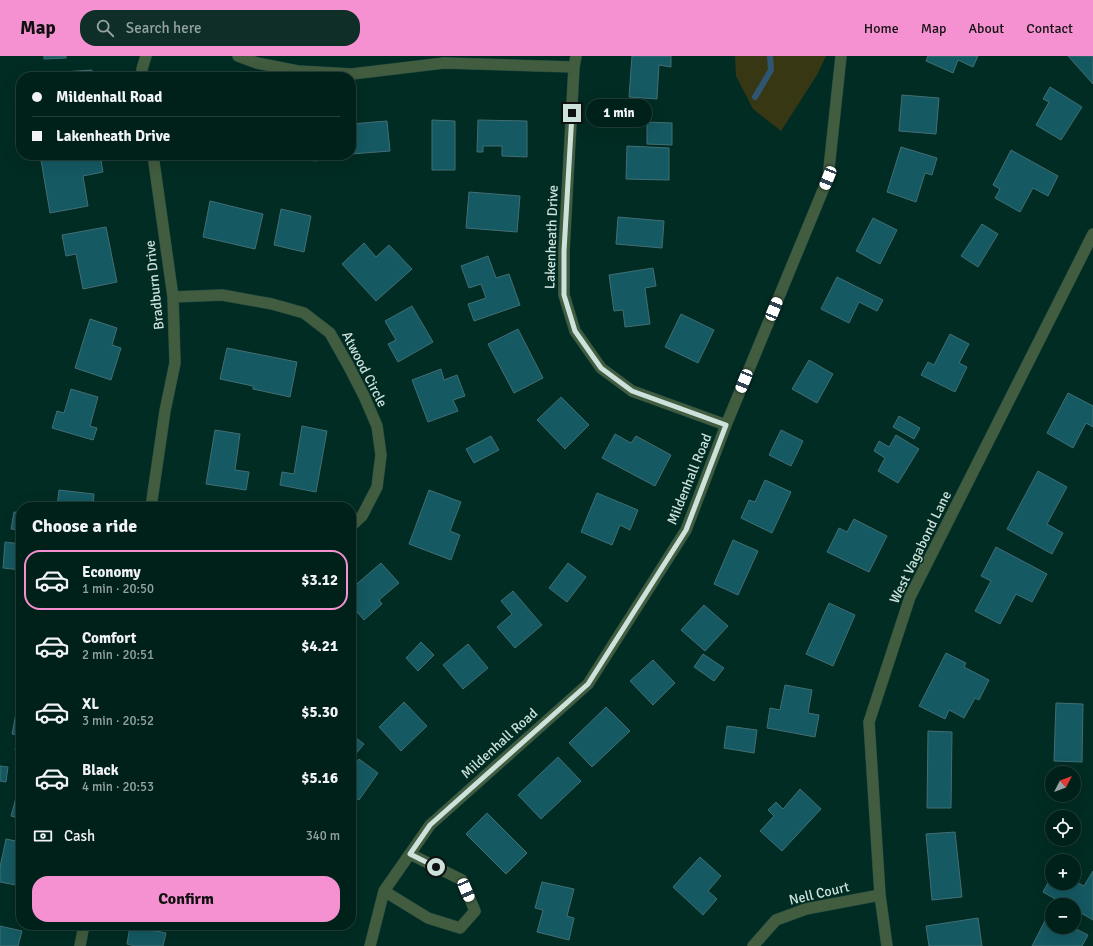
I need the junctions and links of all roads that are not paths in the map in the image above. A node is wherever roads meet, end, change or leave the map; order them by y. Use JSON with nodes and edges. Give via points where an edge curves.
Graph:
{"nodes":[{"id":1,"x":146,"y":56,"type":"edge"},
{"id":2,"x":238,"y":56,"type":"edge"},
{"id":3,"x":841,"y":56,"type":"edge"},
{"id":4,"x":575,"y":62,"type":"edge"},
{"id":5,"x":142,"y":72,"type":"edge"},
{"id":6,"x":316,"y":72,"type":"edge"},
{"id":7,"x":356,"y":74,"type":"edge"},
{"id":8,"x":154,"y":160,"type":"edge"},
{"id":9,"x":1093,"y":234,"type":"edge"},
{"id":10,"x":174,"y":297,"type":"junction"},
{"id":11,"x":726,"y":425,"type":"junction"},
{"id":12,"x":152,"y":502,"type":"edge"},
{"id":13,"x":356,"y":521,"type":"edge"},
{"id":14,"x":410,"y":854,"type":"junction"},
{"id":15,"x":384,"y":892,"type":"junction"},
{"id":16,"x":880,"y":895,"type":"junction"},
{"id":17,"x":83,"y":930,"type":"edge"},
{"id":18,"x":80,"y":946,"type":"edge"},
{"id":19,"x":370,"y":946,"type":"edge"},
{"id":20,"x":753,"y":946,"type":"edge"},
{"id":21,"x":887,"y":946,"type":"edge"}],
"edges":[{"from":1,"to":5,"type":"street"},
{"from":2,"to":6,"type":"street","via":[[257,63]]},
{"from":3,"to":11,"type":"street","name":"Mildenhall Road","via":[[828,178]]},
{"from":4,"to":7,"type":"street","via":[[444,64]]},
{"from":4,"to":11,"type":"street","name":"Lakenheath Drive","via":[[564,295],[575,331],[601,368],[632,391]]},
{"from":8,"to":10,"type":"street","name":"Bradburn Drive"},
{"from":9,"to":16,"type":"street","name":"West Vagabond Lane","via":[[910,597],[869,722]]},
{"from":10,"to":12,"type":"street","name":"Bradburn Drive","via":[[175,363]]},
{"from":10,"to":13,"type":"street","name":"Atwood Circle","via":[[222,295],[272,304],[304,313],[330,333],[364,396],[376,426],[381,455],[377,487],[362,516]]},
{"from":11,"to":14,"type":"street","name":"Mildenhall Road","via":[[686,530],[588,684],[430,825]]},
{"from":14,"to":15,"type":"street","name":"Mildenhall Road"},
{"from":14,"to":15,"type":"street","via":[[462,880],[475,911],[460,928],[428,918]]},
{"from":15,"to":19,"type":"street","name":"Mildenhall Road"},
{"from":16,"to":20,"type":"street","name":"Nell Court","via":[[806,909],[776,920]]},
{"from":16,"to":21,"type":"street","name":"West Vagabond Lane"},
{"from":17,"to":18,"type":"street"}]}
